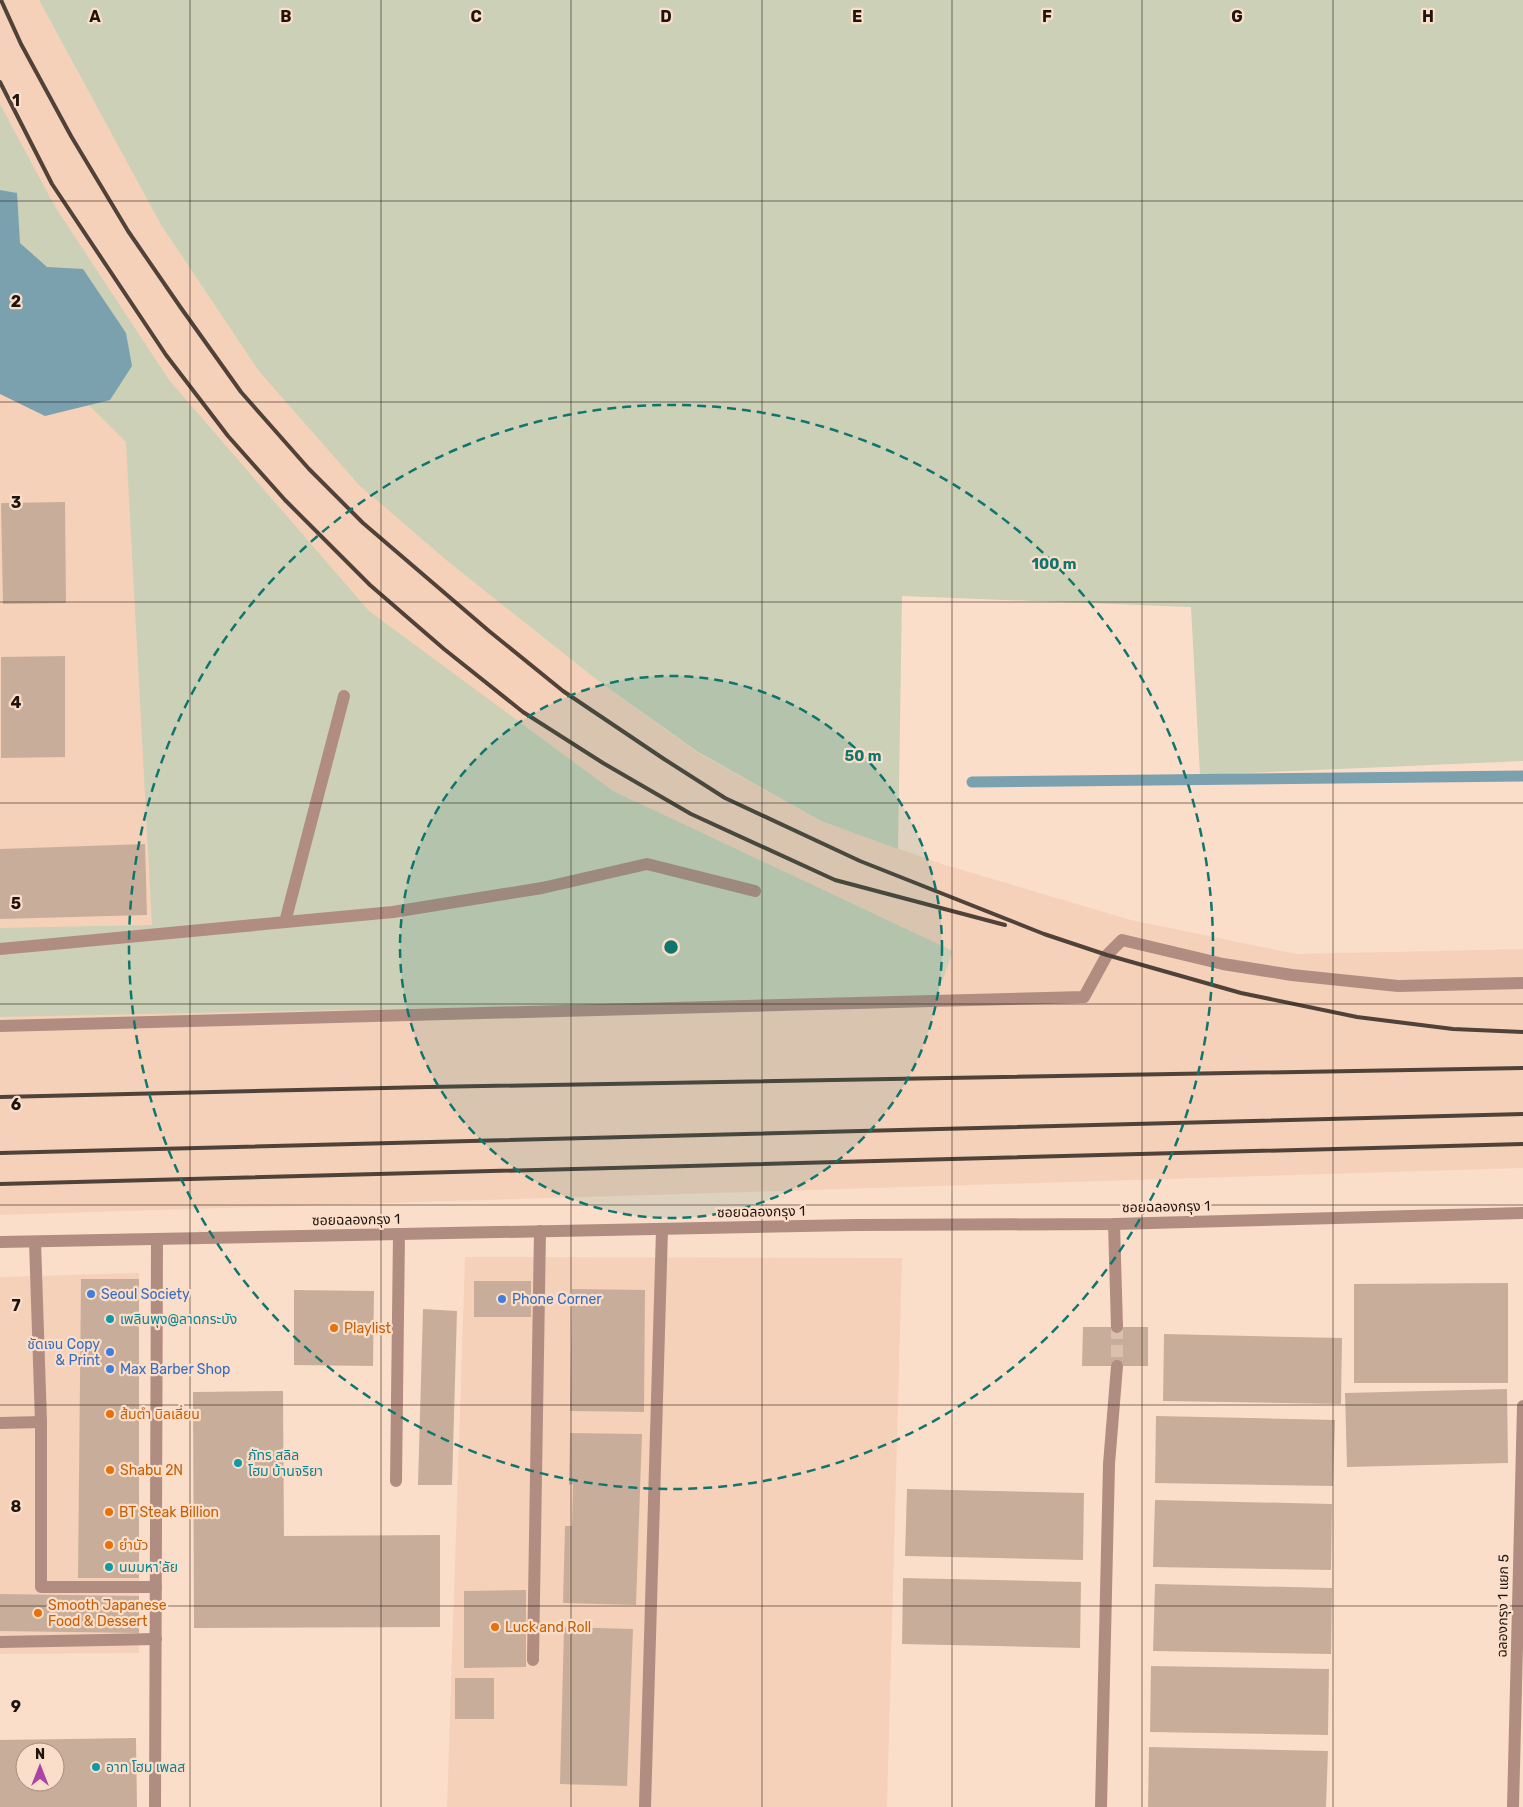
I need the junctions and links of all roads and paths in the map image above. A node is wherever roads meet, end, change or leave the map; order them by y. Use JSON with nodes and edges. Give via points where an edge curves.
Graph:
{"nodes":[{"id":1,"x":344,"y":696,"type":"dead end"},
{"id":2,"x":755,"y":891,"type":"dead end"},
{"id":3,"x":285,"y":922,"type":"junction"},
{"id":4,"x":0,"y":949,"type":"edge"},
{"id":5,"x":1523,"y":983,"type":"edge"},
{"id":6,"x":0,"y":1026,"type":"edge"},
{"id":7,"x":1523,"y":1213,"type":"edge"},
{"id":8,"x":1114,"y":1224,"type":"junction"},
{"id":9,"x":662,"y":1230,"type":"junction"},
{"id":10,"x":540,"y":1231,"type":"junction"},
{"id":11,"x":399,"y":1234,"type":"junction"},
{"id":12,"x":157,"y":1239,"type":"junction"},
{"id":13,"x":0,"y":1242,"type":"edge"},
{"id":14,"x":35,"y":1242,"type":"junction"},
{"id":15,"x":1117,"y":1327,"type":"tunnel mouth"},
{"id":16,"x":1117,"y":1366,"type":"tunnel mouth"},
{"id":17,"x":1523,"y":1406,"type":"edge"},
{"id":18,"x":0,"y":1422,"type":"edge"},
{"id":19,"x":41,"y":1422,"type":"junction"},
{"id":20,"x":396,"y":1481,"type":"dead end"},
{"id":21,"x":156,"y":1587,"type":"junction"},
{"id":22,"x":156,"y":1639,"type":"junction"},
{"id":23,"x":0,"y":1642,"type":"edge"},
{"id":24,"x":534,"y":1660,"type":"dead end"},
{"id":25,"x":155,"y":1807,"type":"edge"},
{"id":26,"x":645,"y":1807,"type":"edge"},
{"id":27,"x":1101,"y":1807,"type":"edge"},
{"id":28,"x":1513,"y":1807,"type":"edge"}],
"edges":[{"from":1,"to":3,"type":"street"},
{"from":2,"to":3,"type":"street","via":[[647,864],[542,888],[393,912]]},
{"from":3,"to":4,"type":"street"},
{"from":5,"to":6,"type":"street","via":[[1379,984],[1223,964],[1122,940],[1107,955],[1084,997]]},
{"from":7,"to":8,"type":"street","name":"ซอยฉลองกรุง 1"},
{"from":8,"to":9,"type":"street","name":"ซอยฉลองกรุง 1"},
{"from":8,"to":15,"type":"street"},
{"from":9,"to":10,"type":"street","name":"ซอยฉลองกรุง 1"},
{"from":9,"to":26,"type":"street"},
{"from":10,"to":11,"type":"street","name":"ซอยฉลองกรุง 1"},
{"from":10,"to":24,"type":"street"},
{"from":11,"to":12,"type":"street","name":"ซอยฉลองกรุง 1"},
{"from":11,"to":20,"type":"street"},
{"from":12,"to":14,"type":"street","name":"ซอยฉลองกรุง 1"},
{"from":12,"to":21,"type":"street"},
{"from":13,"to":14,"type":"street","name":"ซอยฉลองกรุง 1"},
{"from":14,"to":19,"type":"street"},
{"from":16,"to":27,"type":"street","via":[[1110,1464]]},
{"from":17,"to":28,"type":"street","name":"ฉลองกรุง 1 แยก 5"},
{"from":18,"to":19,"type":"street"},
{"from":19,"to":21,"type":"street","via":[[41,1587]]},
{"from":21,"to":22,"type":"street"},
{"from":22,"to":23,"type":"street"},
{"from":22,"to":25,"type":"street"}]}
